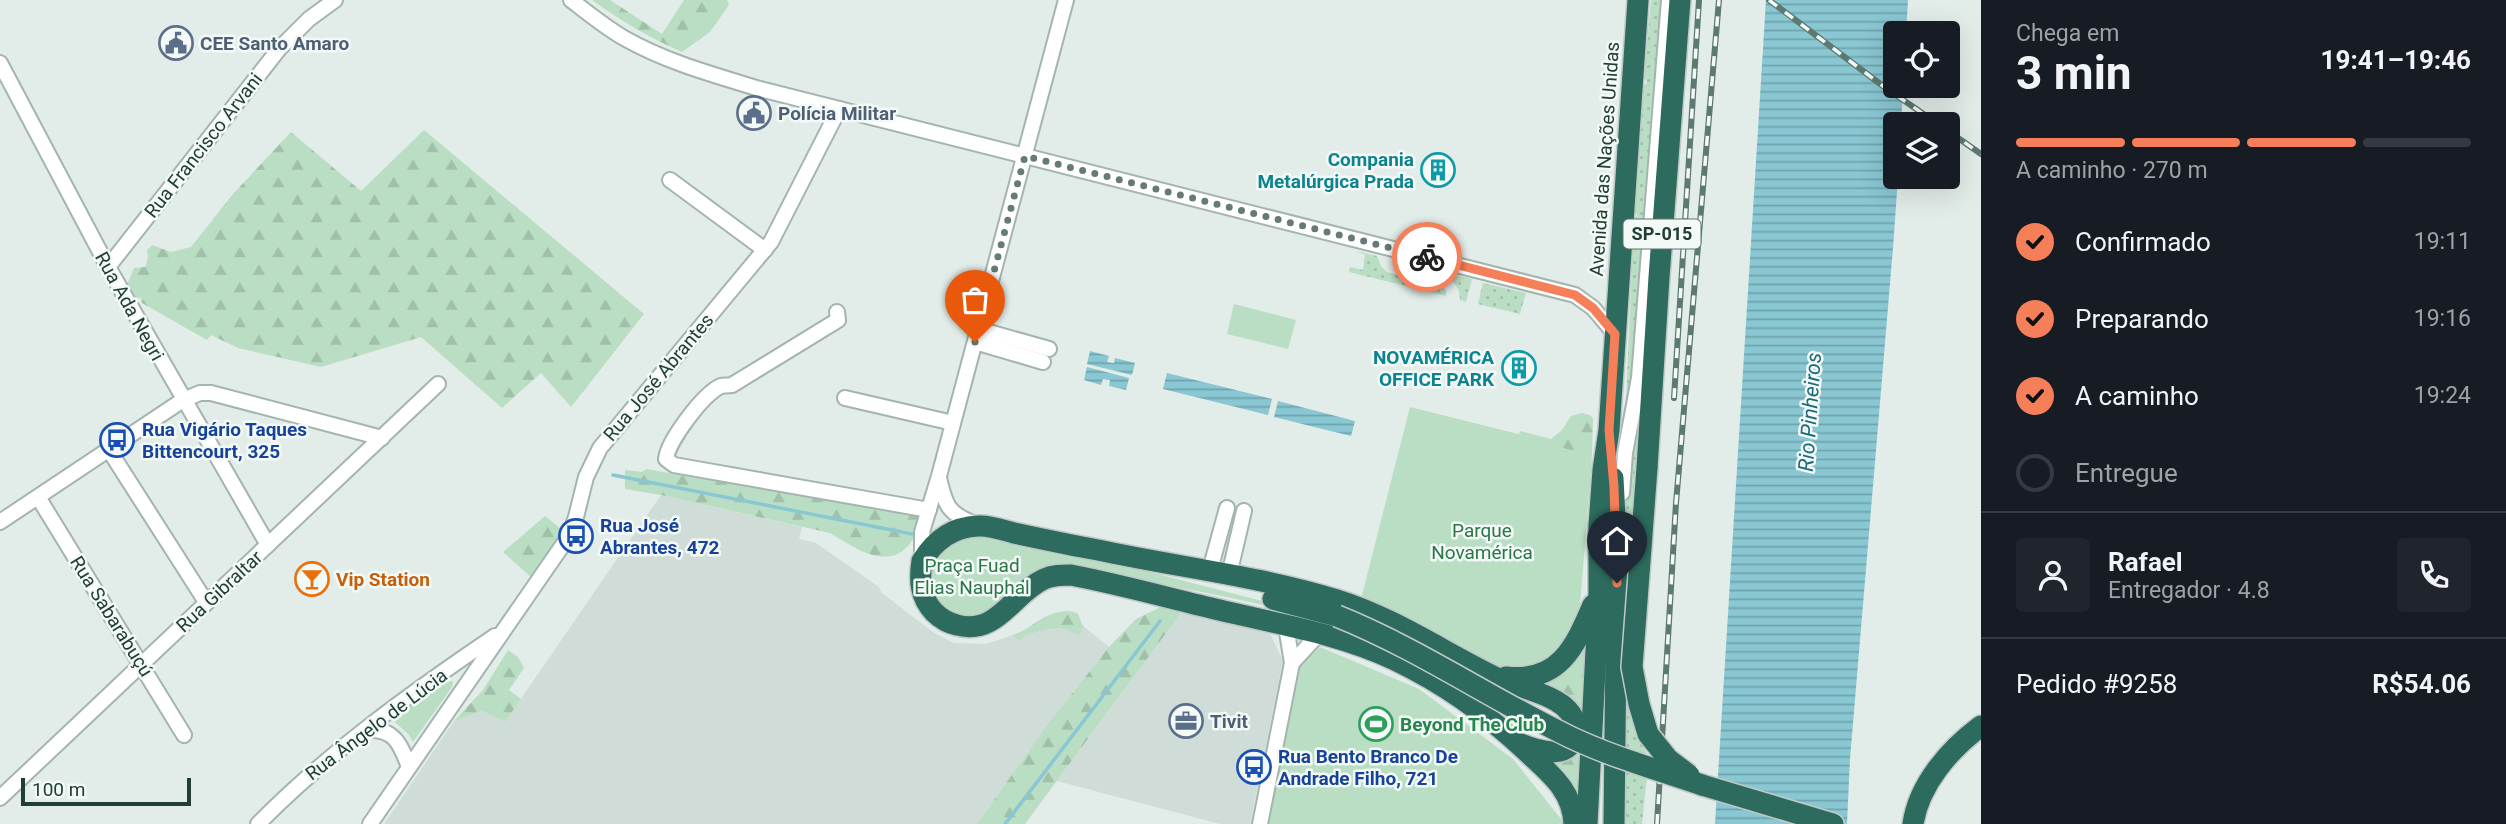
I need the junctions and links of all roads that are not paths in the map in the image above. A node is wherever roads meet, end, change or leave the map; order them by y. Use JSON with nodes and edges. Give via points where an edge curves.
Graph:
{"nodes":[{"id":1,"x":335,"y":0,"type":"edge"},
{"id":2,"x":571,"y":0,"type":"edge"},
{"id":3,"x":1066,"y":0,"type":"edge"},
{"id":4,"x":1638,"y":0,"type":"edge"},
{"id":5,"x":1669,"y":0,"type":"edge"},
{"id":6,"x":1680,"y":0,"type":"edge"},
{"id":7,"x":0,"y":63,"type":"edge"},
{"id":8,"x":839,"y":109,"type":"junction"},
{"id":9,"x":1025,"y":156,"type":"junction"},
{"id":10,"x":670,"y":180,"type":"dead end"},
{"id":11,"x":765,"y":250,"type":"junction"},
{"id":12,"x":108,"y":267,"type":"junction"},
{"id":13,"x":837,"y":312,"type":"dead end"},
{"id":14,"x":1615,"y":334,"type":"junction"},
{"id":15,"x":977,"y":336,"type":"junction"},
{"id":16,"x":1046,"y":355,"type":"dead end"},
{"id":17,"x":438,"y":384,"type":"dead end"},
{"id":18,"x":845,"y":398,"type":"dead end"},
{"id":19,"x":183,"y":400,"type":"junction"},
{"id":20,"x":953,"y":423,"type":"junction"},
{"id":21,"x":1609,"y":430,"type":"junction"},
{"id":22,"x":382,"y":438,"type":"junction"},
{"id":23,"x":109,"y":450,"type":"junction"},
{"id":24,"x":939,"y":476,"type":"junction"},
{"id":25,"x":38,"y":497,"type":"junction"},
{"id":26,"x":1227,"y":508,"type":"dead end"},
{"id":27,"x":929,"y":510,"type":"junction"},
{"id":28,"x":1244,"y":511,"type":"dead end"},
{"id":29,"x":0,"y":522,"type":"edge"},
{"id":30,"x":980,"y":525,"type":"junction"},
{"id":31,"x":268,"y":545,"type":"junction"},
{"id":32,"x":1617,"y":558,"type":"junction"},
{"id":33,"x":922,"y":561,"type":"junction"},
{"id":34,"x":1182,"y":567,"type":"junction"},
{"id":35,"x":1219,"y":572,"type":"junction"},
{"id":36,"x":1599,"y":593,"type":"junction"},
{"id":37,"x":206,"y":603,"type":"junction"},
{"id":38,"x":1286,"y":626,"type":"junction"},
{"id":39,"x":502,"y":632,"type":"junction"},
{"id":40,"x":1318,"y":635,"type":"junction"},
{"id":41,"x":142,"y":663,"type":"junction"},
{"id":42,"x":1292,"y":663,"type":"junction"},
{"id":43,"x":449,"y":668,"type":"junction"},
{"id":44,"x":1488,"y":674,"type":"junction"},
{"id":45,"x":468,"y":685,"type":"junction"},
{"id":46,"x":1981,"y":726,"type":"edge"},
{"id":47,"x":365,"y":730,"type":"junction"},
{"id":48,"x":184,"y":736,"type":"dead end"},
{"id":49,"x":1518,"y":743,"type":"junction"},
{"id":50,"x":409,"y":767,"type":"junction"},
{"id":51,"x":1702,"y":785,"type":"junction"},
{"id":52,"x":0,"y":798,"type":"edge"},
{"id":53,"x":258,"y":824,"type":"edge"},
{"id":54,"x":370,"y":824,"type":"edge"},
{"id":55,"x":1260,"y":824,"type":"edge"},
{"id":56,"x":1574,"y":824,"type":"edge"},
{"id":57,"x":1587,"y":824,"type":"edge"},
{"id":58,"x":1614,"y":824,"type":"edge"},
{"id":59,"x":1833,"y":824,"type":"edge"},
{"id":60,"x":1913,"y":824,"type":"edge"}],
"edges":[{"from":1,"to":12,"type":"street","name":"Rua Francisco Arvani","via":[[279,49]]},
{"from":2,"to":8,"type":"street","via":[[624,38],[655,53],[760,89]]},
{"from":3,"to":9,"type":"street"},
{"from":4,"to":14,"type":"highway","name":"Avenida das Nações Unidas","number":"SP-015"},
{"from":5,"to":32,"type":"street","via":[[1639,378],[1625,453]]},
{"from":6,"to":51,"type":"highway","number":"SP-015","bridge":true,"via":[[1632,667],[1648,734],[1668,759]]},
{"from":7,"to":12,"type":"street","name":"Rua Ada Negri"},
{"from":8,"to":9,"type":"street"},
{"from":8,"to":11,"type":"street","name":"Rua José Abrantes"},
{"from":9,"to":14,"type":"street","via":[[1575,295]]},
{"from":9,"to":15,"type":"street"},
{"from":10,"to":11,"type":"street"},
{"from":11,"to":39,"type":"street","name":"Rua José Abrantes","via":[[608,435],[586,477],[569,536]]},
{"from":12,"to":19,"type":"street","name":"Rua Ada Negri"},
{"from":13,"to":27,"type":"street","via":[[838,320],[732,385],[721,386],[697,407],[667,450],[666,459],[674,465]]},
{"from":14,"to":21,"type":"highway","name":"Avenida das Nações Unidas","number":"SP-015"},
{"from":15,"to":16,"type":"street"},
{"from":15,"to":20,"type":"street"},
{"from":17,"to":22,"type":"street","name":"Rua Gibraltar"},
{"from":18,"to":20,"type":"street"},
{"from":19,"to":22,"type":"street","via":[[211,393]]},
{"from":19,"to":23,"type":"street"},
{"from":19,"to":31,"type":"street","name":"Rua Ada Negri"},
{"from":20,"to":24,"type":"street"},
{"from":21,"to":32,"type":"highway","number":"SP-015"},
{"from":21,"to":36,"type":"highway","name":"Avenida das Nações Unidas","via":[[1598,525]]},
{"from":22,"to":31,"type":"street","name":"Rua Gibraltar"},
{"from":23,"to":25,"type":"street"},
{"from":23,"to":37,"type":"street"},
{"from":24,"to":27,"type":"street"},
{"from":24,"to":30,"type":"street","via":[[950,510]]},
{"from":25,"to":29,"type":"street"},
{"from":25,"to":41,"type":"street","name":"Rua Sabarabuçú"},
{"from":26,"to":35,"type":"street"},
{"from":27,"to":33,"type":"street","via":[[922,532]]},
{"from":28,"to":35,"type":"street"},
{"from":30,"to":33,"type":"highway","via":[[943,536]]},
{"from":30,"to":34,"type":"highway"},
{"from":31,"to":37,"type":"street","name":"Rua Gibraltar"},
{"from":32,"to":58,"type":"highway","number":"SP-015"},
{"from":33,"to":38,"type":"highway","via":[[922,589],[929,606],[948,623],[965,628],[990,623],[1033,586],[1062,575]]},
{"from":34,"to":35,"type":"highway"},
{"from":34,"to":51,"type":"highway","bridge":true,"via":[[1337,616],[1396,642],[1574,739]]},
{"from":35,"to":44,"type":"highway","via":[[1338,600],[1389,621]]},
{"from":36,"to":44,"type":"highway","via":[[1575,644],[1552,668],[1533,677]]},
{"from":36,"to":57,"type":"highway","name":"Avenida das Nações Unidas"},
{"from":37,"to":41,"type":"street","name":"Rua Gibraltar"},
{"from":38,"to":40,"type":"highway"},
{"from":38,"to":42,"type":"street"},
{"from":39,"to":43,"type":"street","name":"Rua Ângelo de Lúcia"},
{"from":39,"to":45,"type":"street","name":"Rua José Abrantes"},
{"from":40,"to":42,"type":"street"},
{"from":40,"to":49,"type":"highway","via":[[1394,659],[1475,709]]},
{"from":41,"to":48,"type":"street","name":"Rua Sabarabuçú"},
{"from":41,"to":52,"type":"street","name":"Rua Gibraltar"},
{"from":42,"to":55,"type":"street"},
{"from":43,"to":45,"type":"street"},
{"from":43,"to":47,"type":"street","name":"Rua Ângelo de Lúcia"},
{"from":44,"to":49,"type":"highway","via":[[1552,698],[1566,707],[1575,721],[1575,736],[1559,751],[1544,753]]},
{"from":45,"to":50,"type":"street","name":"Rua José Abrantes"},
{"from":46,"to":60,"type":"highway","via":[[1944,759],[1922,795]]},
{"from":47,"to":50,"type":"street","via":[[380,729],[394,738]]},
{"from":47,"to":53,"type":"street","name":"Rua Ângelo de Lúcia","via":[[307,776]]},
{"from":49,"to":56,"type":"highway","via":[[1564,788]]},
{"from":50,"to":54,"type":"street","name":"Rua José Abrantes"},
{"from":51,"to":59,"type":"highway","number":"SP-015"}]}
